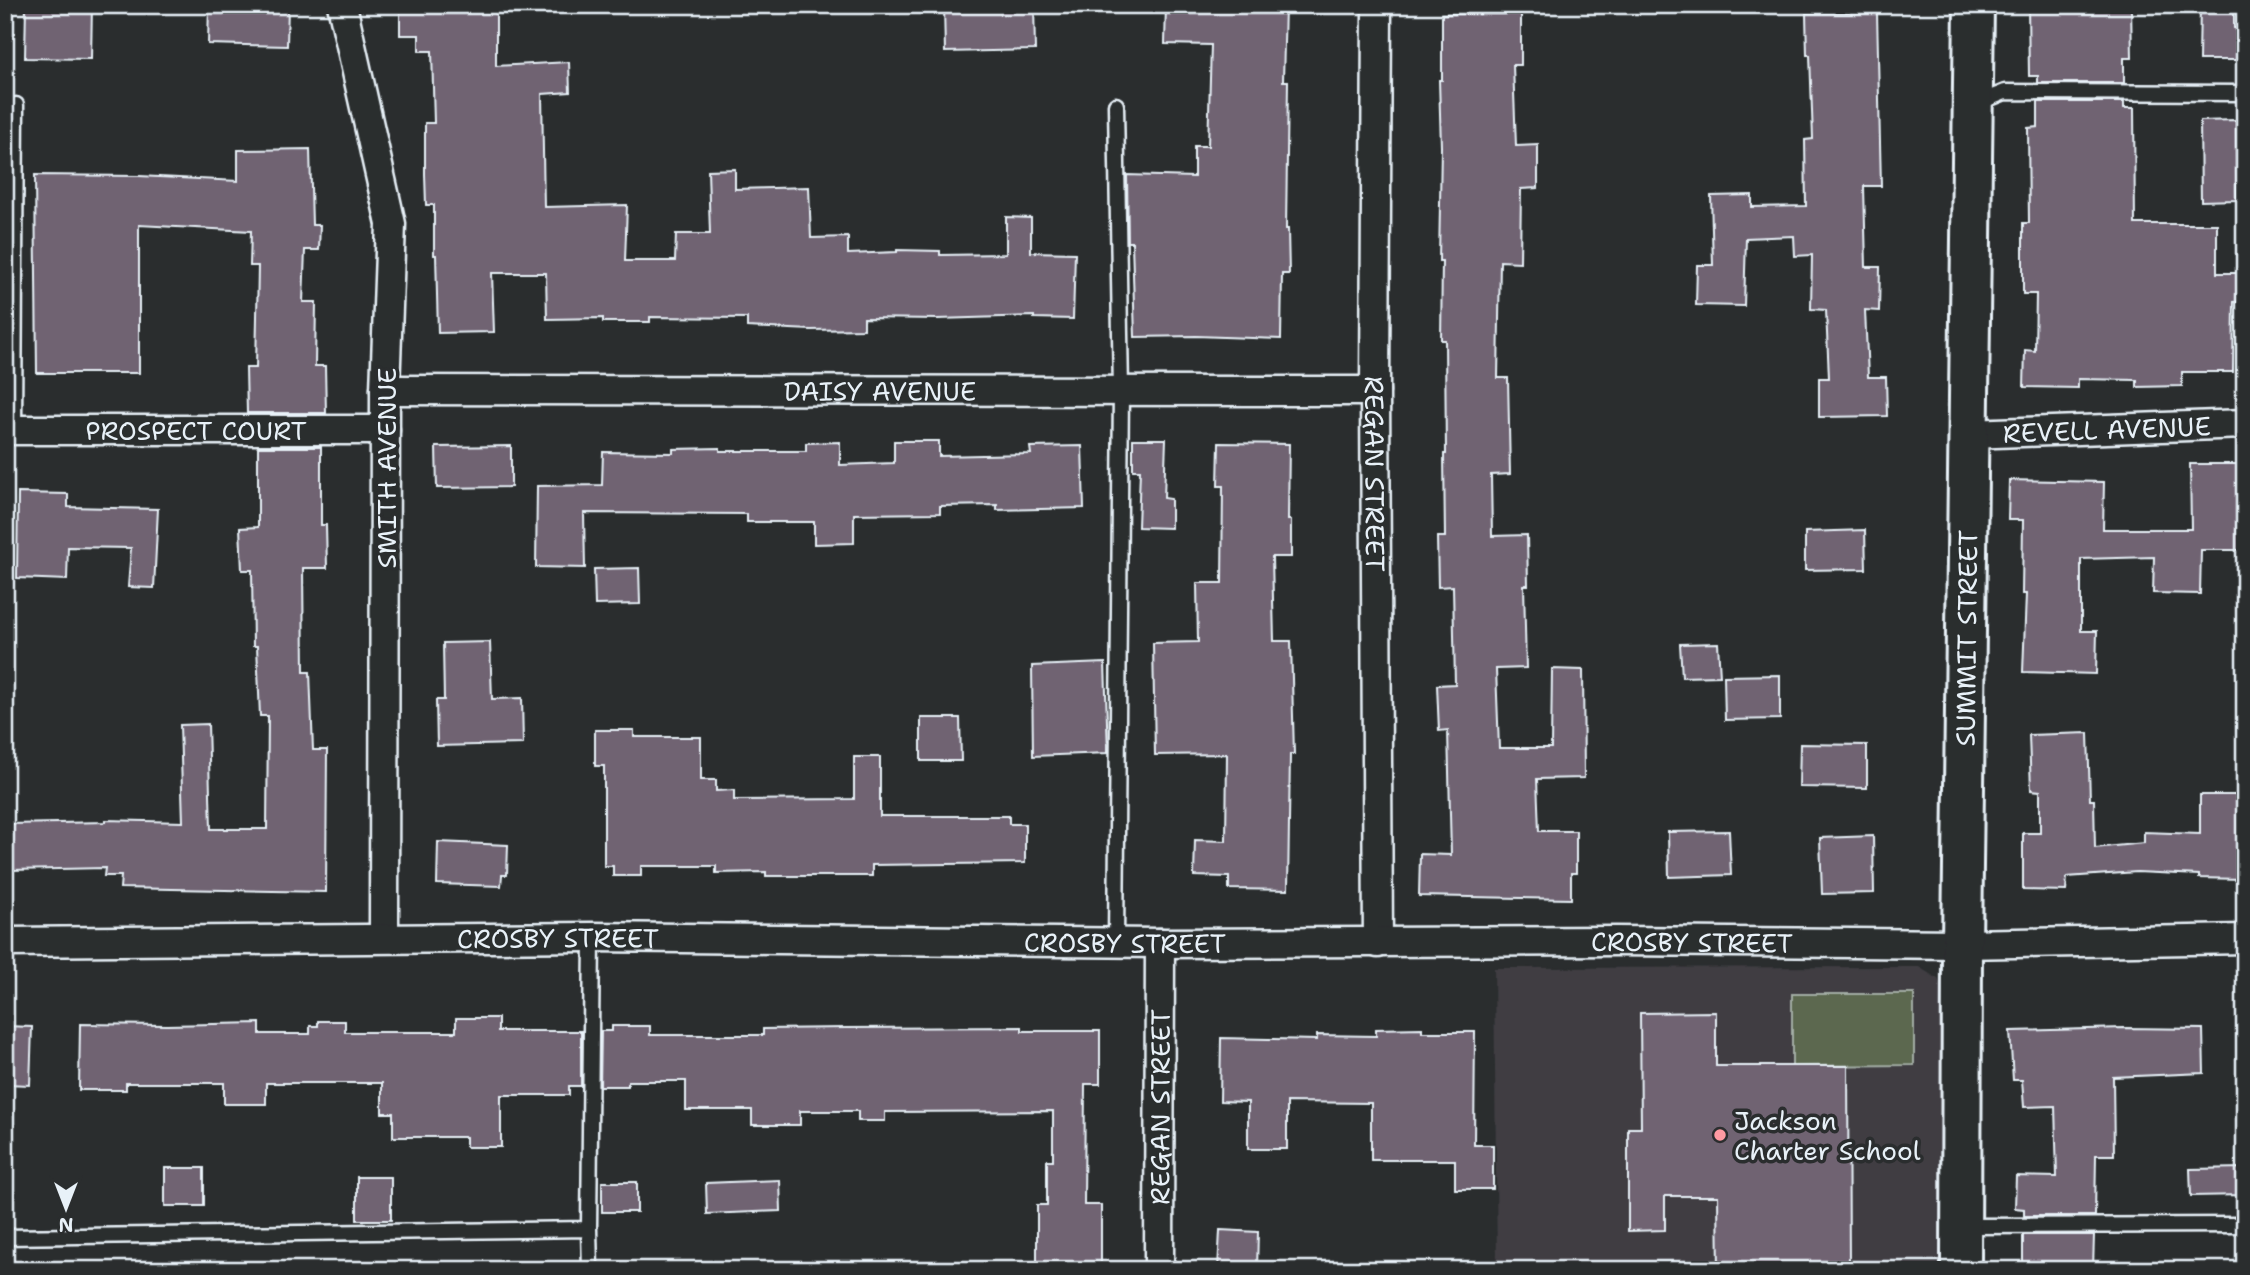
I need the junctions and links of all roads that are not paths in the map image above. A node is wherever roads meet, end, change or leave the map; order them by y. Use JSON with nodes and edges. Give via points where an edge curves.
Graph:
{"nodes":[{"id":1,"x":342,"y":5,"type":"edge"},
{"id":2,"x":1377,"y":5,"type":"edge"},
{"id":3,"x":1974,"y":5,"type":"edge"},
{"id":4,"x":2245,"y":93,"type":"edge"},
{"id":5,"x":16,"y":105,"type":"dead end"},
{"id":6,"x":1116,"y":105,"type":"dead end"},
{"id":7,"x":1972,"y":105,"type":"junction"},
{"id":8,"x":385,"y":390,"type":"junction"},
{"id":9,"x":1121,"y":391,"type":"junction"},
{"id":10,"x":1375,"y":391,"type":"junction"},
{"id":11,"x":2245,"y":424,"type":"edge"},
{"id":12,"x":385,"y":429,"type":"junction"},
{"id":13,"x":10,"y":430,"type":"edge"},
{"id":14,"x":1969,"y":434,"type":"junction"},
{"id":15,"x":384,"y":937,"type":"junction"},
{"id":16,"x":592,"y":937,"type":"junction"},
{"id":17,"x":2245,"y":939,"type":"edge"},
{"id":18,"x":5,"y":942,"type":"edge"},
{"id":19,"x":1116,"y":942,"type":"junction"},
{"id":20,"x":1160,"y":943,"type":"junction"},
{"id":21,"x":1378,"y":943,"type":"junction"},
{"id":22,"x":1962,"y":944,"type":"junction"},
{"id":23,"x":2245,"y":1225,"type":"edge"},
{"id":24,"x":1961,"y":1226,"type":"junction"},
{"id":25,"x":589,"y":1229,"type":"junction"},
{"id":26,"x":5,"y":1237,"type":"edge"},
{"id":27,"x":590,"y":1270,"type":"edge"},
{"id":28,"x":1159,"y":1270,"type":"edge"},
{"id":29,"x":1961,"y":1270,"type":"edge"}],
"edges":[{"from":1,"to":8,"type":"street","name":"SMITH AVENUE","via":[[391,224]]},
{"from":2,"to":10,"type":"street","name":"REGAN STREET"},
{"from":3,"to":7,"type":"street","name":"SUMMIT STREET"},
{"from":4,"to":7,"type":"lane","via":[[2005,92]]},
{"from":5,"to":13,"type":"lane"},
{"from":6,"to":9,"type":"lane"},
{"from":7,"to":14,"type":"street","name":"SUMMIT STREET"},
{"from":8,"to":9,"type":"street","name":"DAISY AVENUE"},
{"from":8,"to":12,"type":"street","name":"SMITH AVENUE"},
{"from":9,"to":10,"type":"street","name":"DAISY AVENUE"},
{"from":9,"to":19,"type":"lane"},
{"from":10,"to":21,"type":"street","name":"REGAN STREET"},
{"from":11,"to":14,"type":"street","name":"REVELL AVENUE"},
{"from":12,"to":13,"type":"street","name":"PROSPECT COURT"},
{"from":12,"to":15,"type":"street","name":"SMITH AVENUE"},
{"from":14,"to":22,"type":"street","name":"SUMMIT STREET"},
{"from":15,"to":16,"type":"street","name":"CROSBY STREET"},
{"from":15,"to":18,"type":"street","name":"CROSBY STREET"},
{"from":16,"to":19,"type":"street","name":"CROSBY STREET"},
{"from":16,"to":25,"type":"lane"},
{"from":17,"to":22,"type":"street","name":"CROSBY STREET"},
{"from":19,"to":20,"type":"street","name":"CROSBY STREET"},
{"from":20,"to":21,"type":"street","name":"CROSBY STREET"},
{"from":20,"to":28,"type":"street","name":"REGAN STREET"},
{"from":21,"to":22,"type":"street","name":"CROSBY STREET"},
{"from":22,"to":24,"type":"street","name":"SUMMIT STREET"},
{"from":23,"to":24,"type":"lane"},
{"from":24,"to":29,"type":"street","name":"SUMMIT STREET"},
{"from":25,"to":26,"type":"lane"},
{"from":25,"to":27,"type":"lane"}]}
